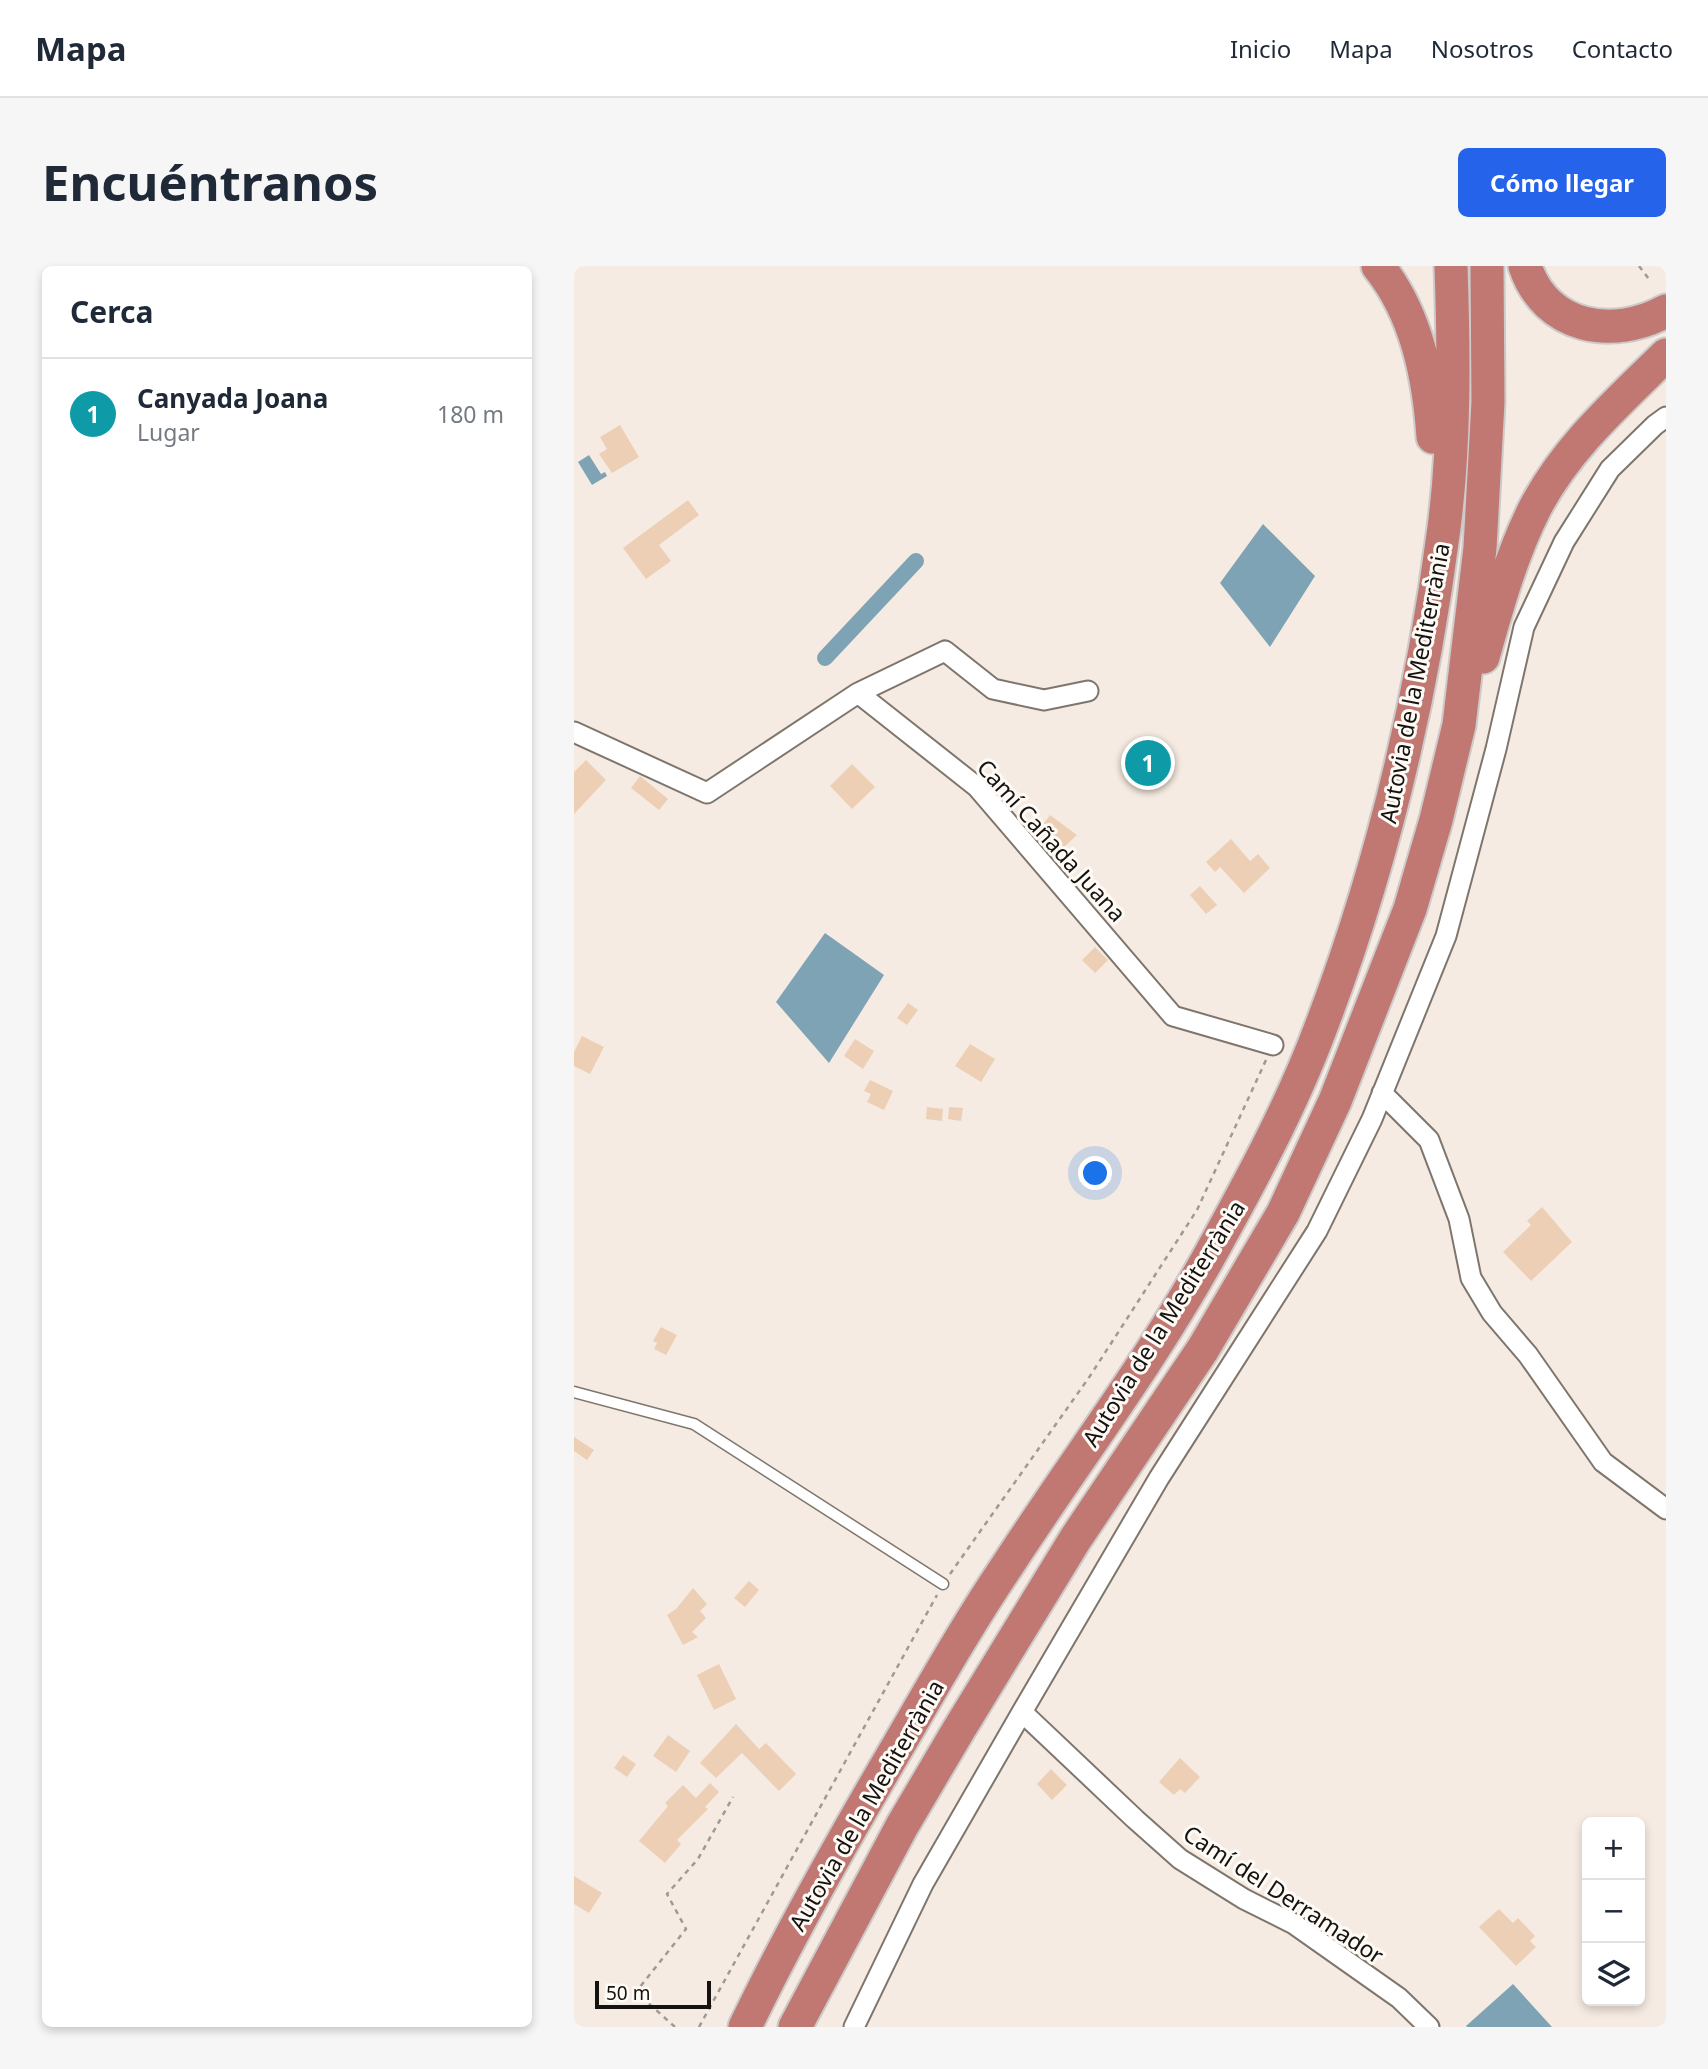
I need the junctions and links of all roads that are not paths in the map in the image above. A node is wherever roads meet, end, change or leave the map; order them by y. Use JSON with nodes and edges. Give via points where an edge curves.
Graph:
{"nodes":[{"id":1,"x":1378,"y":266,"type":"edge"},
{"id":2,"x":1451,"y":266,"type":"edge"},
{"id":3,"x":1487,"y":266,"type":"edge"},
{"id":4,"x":1525,"y":266,"type":"edge"},
{"id":5,"x":1666,"y":311,"type":"edge"},
{"id":6,"x":1666,"y":355,"type":"edge"},
{"id":7,"x":1666,"y":418,"type":"edge"},
{"id":8,"x":1444,"y":526,"type":"junction"},
{"id":9,"x":1088,"y":691,"type":"dead end"},
{"id":10,"x":858,"y":693,"type":"junction"},
{"id":11,"x":1459,"y":725,"type":"junction"},
{"id":12,"x":574,"y":732,"type":"edge"},
{"id":13,"x":1273,"y":1045,"type":"road end"},
{"id":14,"x":1382,"y":1093,"type":"junction"},
{"id":15,"x":574,"y":1392,"type":"edge"},
{"id":16,"x":1666,"y":1509,"type":"edge"},
{"id":17,"x":943,"y":1584,"type":"road end"},
{"id":18,"x":1022,"y":1712,"type":"junction"},
{"id":19,"x":745,"y":2027,"type":"edge"},
{"id":20,"x":795,"y":2027,"type":"edge"},
{"id":21,"x":854,"y":2027,"type":"edge"},
{"id":22,"x":1429,"y":2027,"type":"edge"}],
"edges":[{"from":1,"to":8,"type":"highway","via":[[1406,314],[1421,356],[1430,400],[1434,486]]},
{"from":2,"to":8,"type":"highway","name":"Autovia de la Mediterrània","via":[[1454,342]]},
{"from":3,"to":11,"type":"highway","name":"Autovia de la Mediterrània","via":[[1488,402],[1480,548]]},
{"from":4,"to":5,"type":"highway","via":[[1544,299],[1581,323],[1606,328],[1636,324]]},
{"from":6,"to":11,"type":"highway","via":[[1567,459],[1535,509],[1510,567]]},
{"from":7,"to":14,"type":"street","via":[[1610,469],[1564,542],[1524,627],[1446,936]]},
{"from":8,"to":19,"type":"highway","name":"Autovia de la Mediterrània","via":[[1421,672],[1385,834],[1321,1028],[1279,1124],[1203,1268],[1006,1566],[940,1675],[831,1862]]},
{"from":9,"to":10,"type":"street","via":[[1044,699],[993,689],[945,651]]},
{"from":10,"to":12,"type":"street","via":[[707,793]]},
{"from":10,"to":13,"type":"street","name":"Camí Cañada Juana","via":[[977,787],[1173,1016]]},
{"from":11,"to":20,"type":"highway","name":"Autovia de la Mediterrània","via":[[1410,909],[1335,1101],[1283,1213],[1203,1349],[1076,1538],[958,1731]]},
{"from":14,"to":16,"type":"street","via":[[1429,1140],[1459,1219],[1471,1278],[1492,1313],[1528,1355],[1603,1462]]},
{"from":14,"to":18,"type":"street","via":[[1317,1231],[1159,1478]]},
{"from":15,"to":17,"type":"lane","via":[[694,1424]]},
{"from":18,"to":21,"type":"street","via":[[923,1884]]},
{"from":18,"to":22,"type":"street","name":"Camí del Derramador","via":[[1180,1859],[1294,1924],[1399,1998]]}]}
